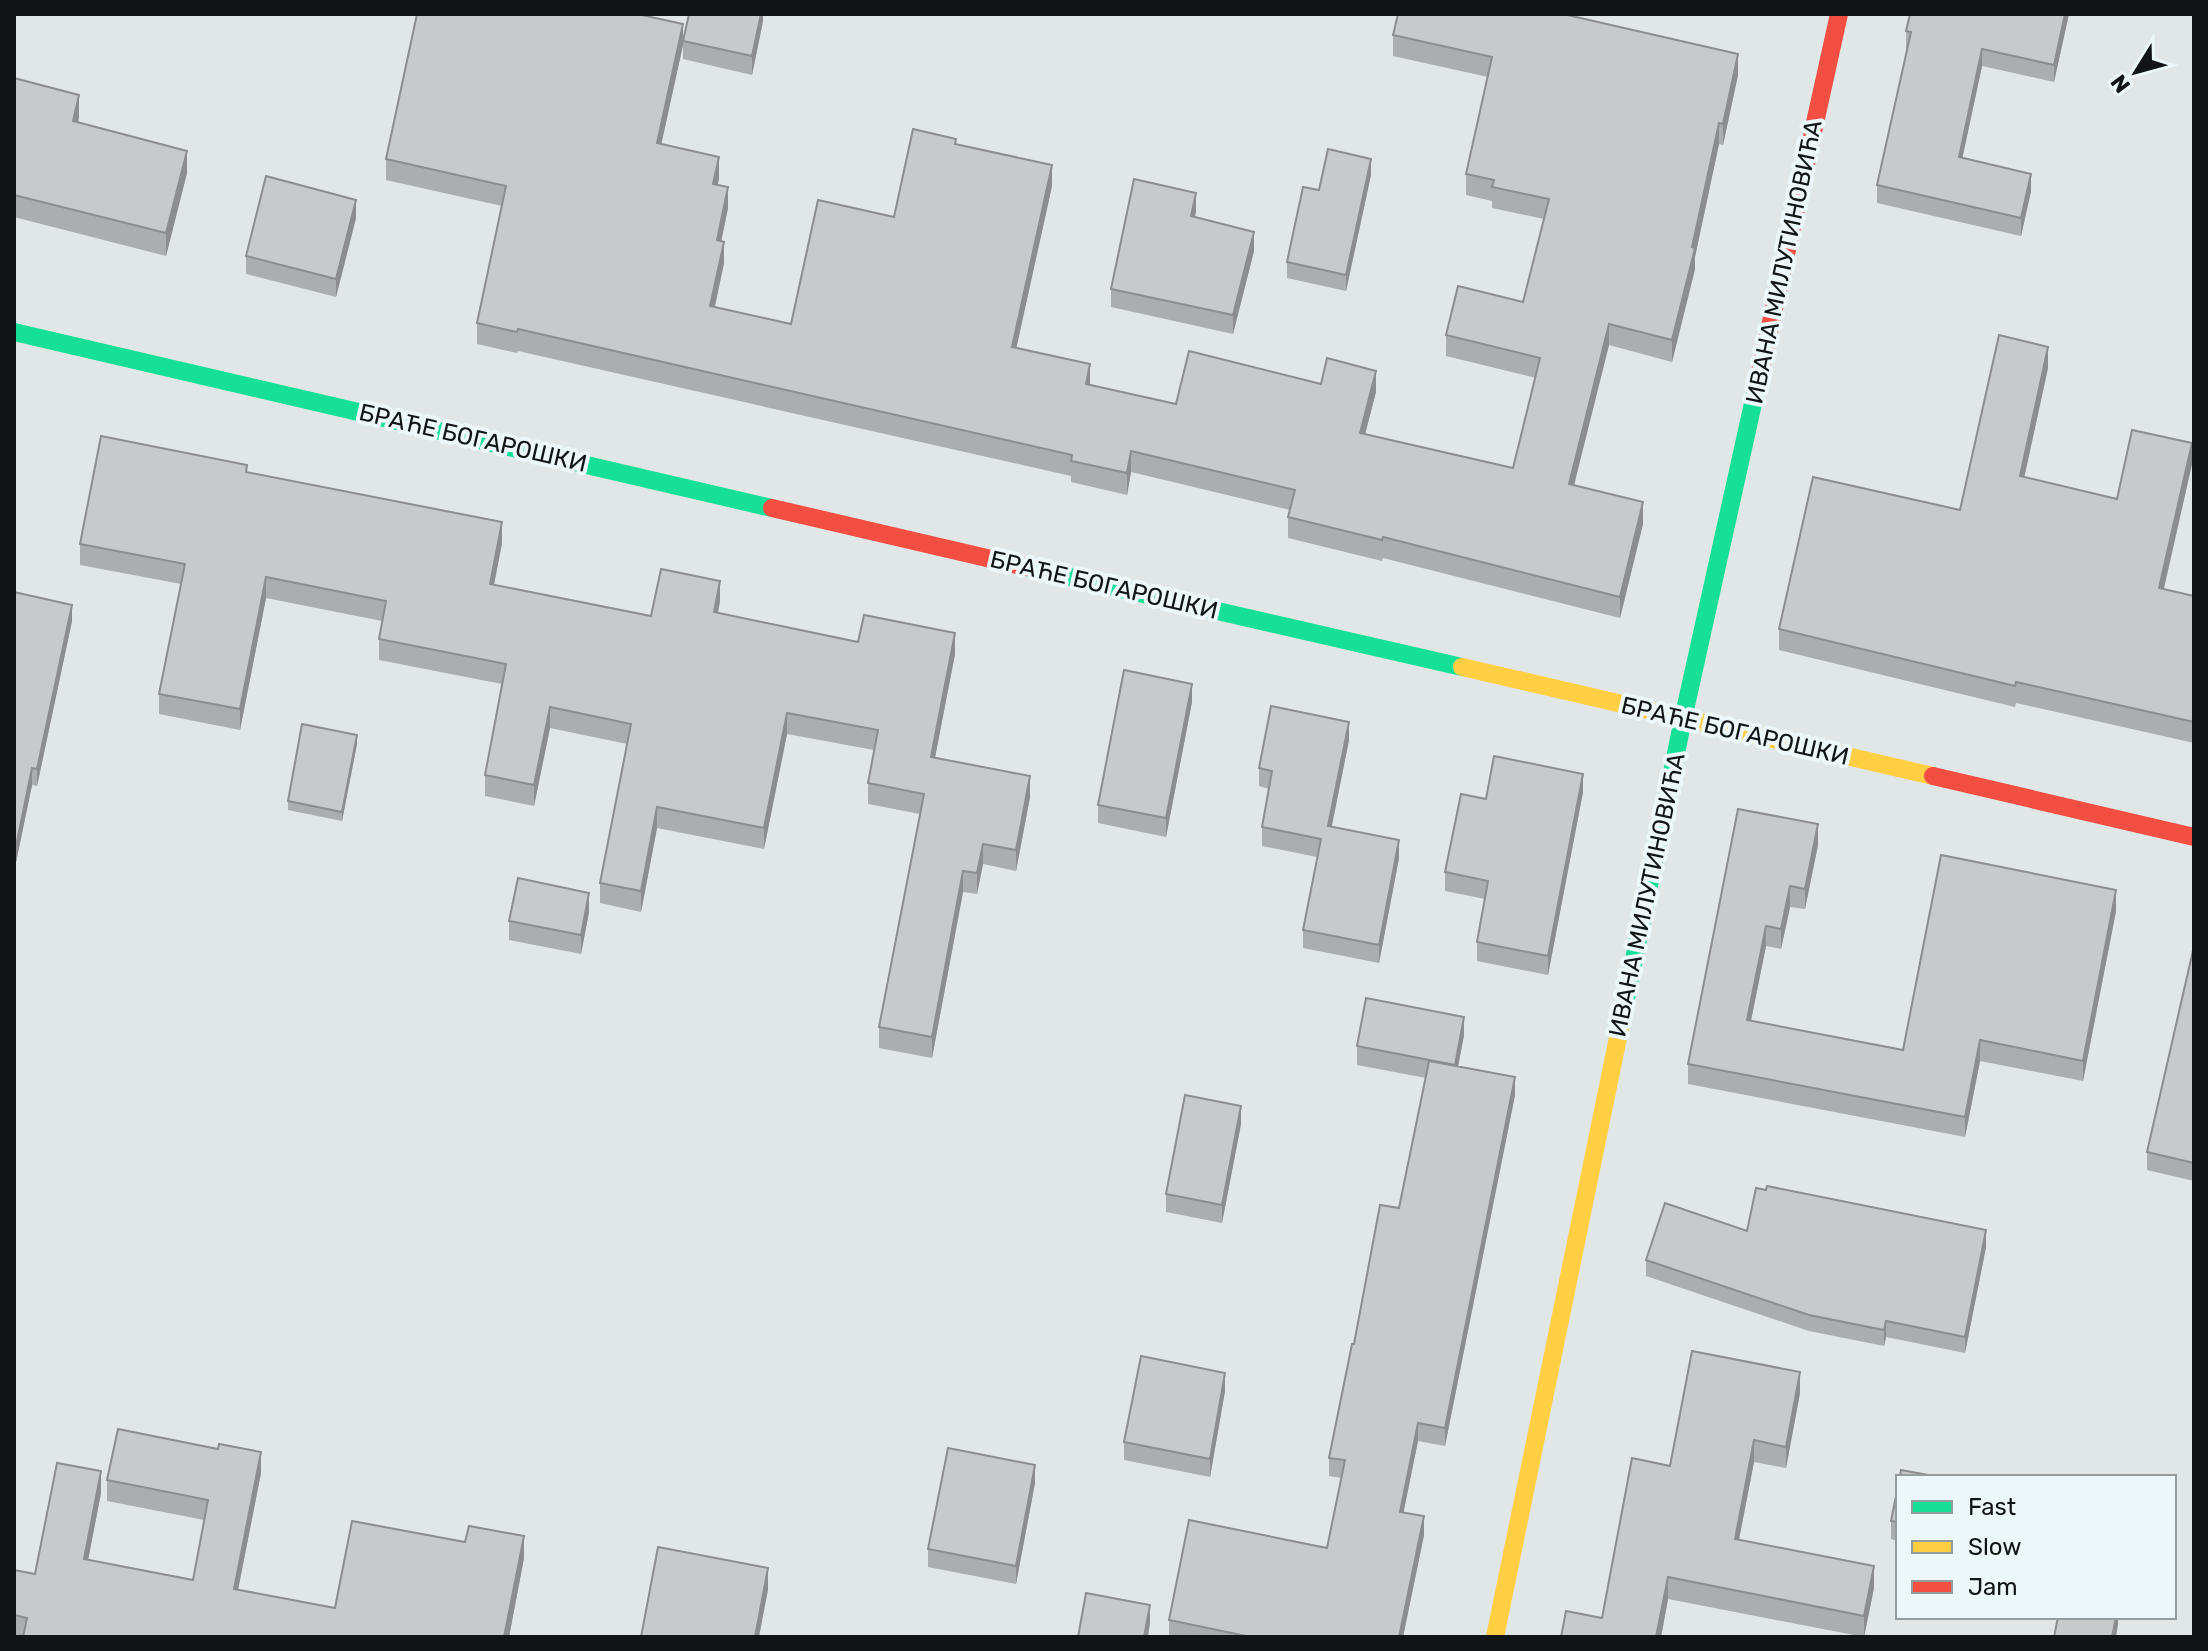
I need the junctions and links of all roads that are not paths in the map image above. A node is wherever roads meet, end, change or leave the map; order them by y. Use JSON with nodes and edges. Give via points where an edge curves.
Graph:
{"nodes":[{"id":1,"x":1839,"y":14,"type":"edge"},
{"id":2,"x":14,"y":332,"type":"edge"},
{"id":3,"x":1683,"y":719,"type":"junction"},
{"id":4,"x":2194,"y":837,"type":"edge"},
{"id":5,"x":1495,"y":1637,"type":"edge"}],
"edges":[{"from":1,"to":3,"type":"street","name":"ИВАНА МИЛУТИНОВИЋА"},
{"from":2,"to":3,"type":"street","name":"БРАЋЕ БОГАРОШКИ"},
{"from":3,"to":4,"type":"street","name":"БРАЋЕ БОГАРОШКИ"},
{"from":3,"to":5,"type":"street","name":"ИВАНА МИЛУТИНОВИЋА"}]}
